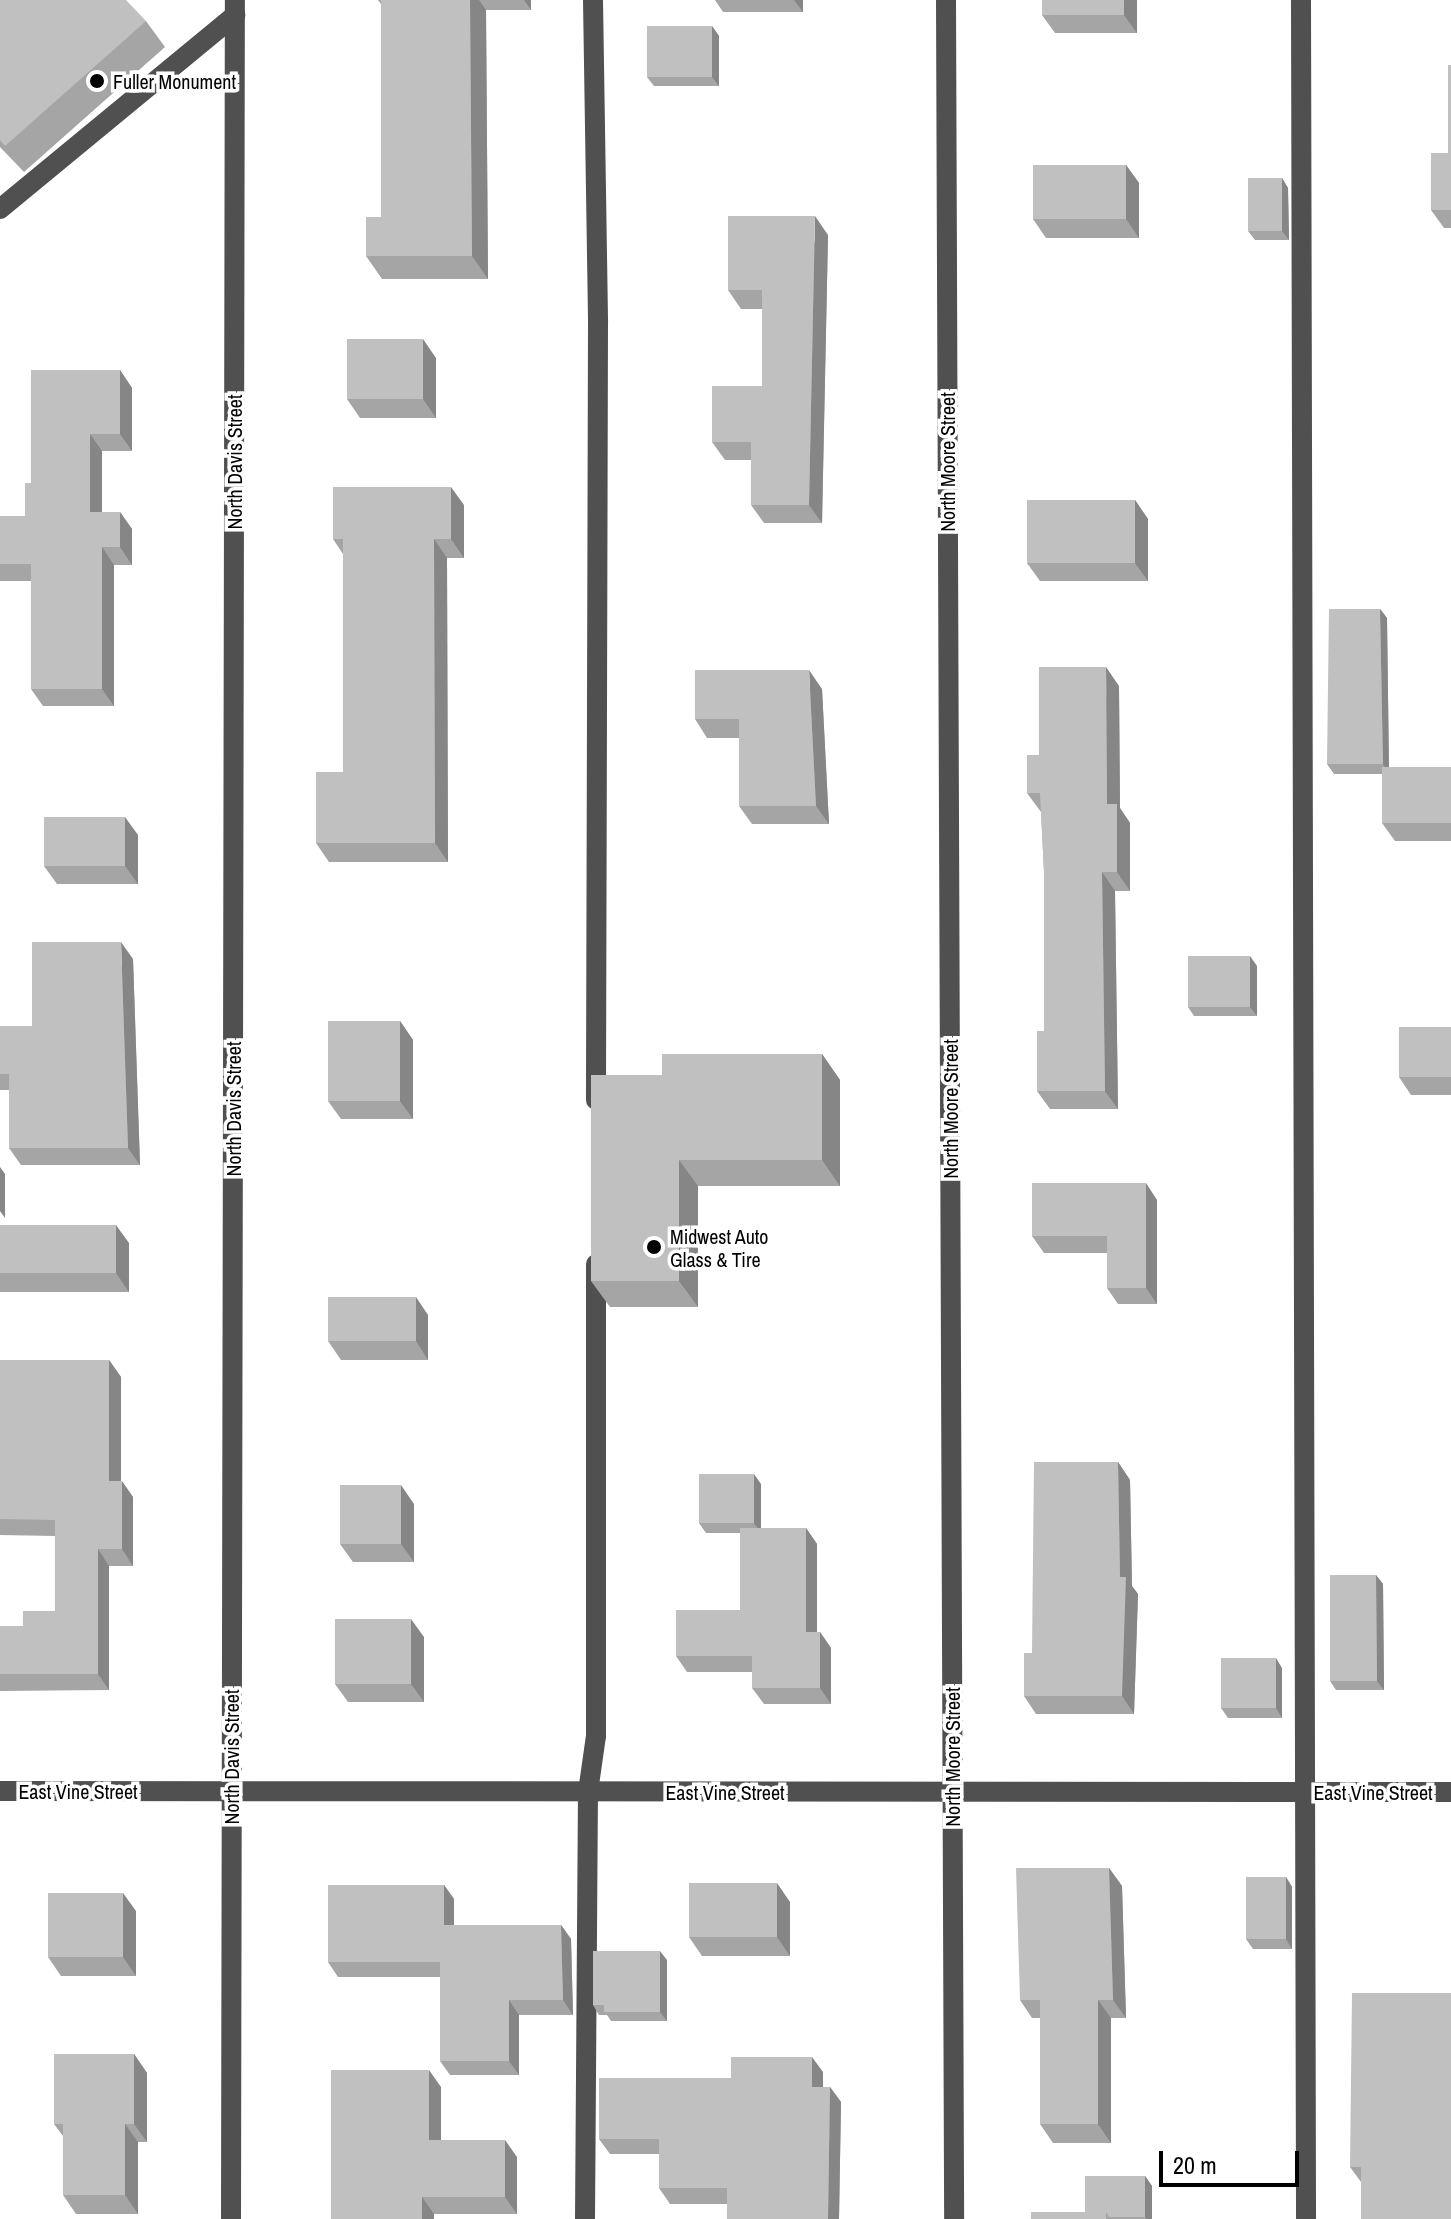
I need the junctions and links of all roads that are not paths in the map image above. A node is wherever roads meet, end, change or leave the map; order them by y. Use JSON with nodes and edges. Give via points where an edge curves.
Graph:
{"nodes":[{"id":1,"x":593,"y":0,"type":"edge"},
{"id":2,"x":946,"y":0,"type":"edge"},
{"id":3,"x":1301,"y":0,"type":"edge"},
{"id":4,"x":235,"y":8,"type":"edge"},
{"id":5,"x":0,"y":209,"type":"edge"},
{"id":6,"x":596,"y":1127,"type":"edge"},
{"id":7,"x":596,"y":1236,"type":"edge"},
{"id":8,"x":0,"y":1791,"type":"edge"},
{"id":9,"x":231,"y":1791,"type":"junction"},
{"id":10,"x":588,"y":1792,"type":"junction"},
{"id":11,"x":952,"y":1792,"type":"junction"},
{"id":12,"x":1305,"y":1792,"type":"junction"},
{"id":13,"x":1451,"y":1792,"type":"edge"},
{"id":14,"x":231,"y":2219,"type":"edge"},
{"id":15,"x":585,"y":2219,"type":"edge"},
{"id":16,"x":954,"y":2219,"type":"edge"},
{"id":17,"x":1306,"y":2219,"type":"edge"}],
"edges":[{"from":1,"to":6,"type":"street","via":[[598,324]]},
{"from":2,"to":11,"type":"street","name":"North Moore Street"},
{"from":3,"to":12,"type":"street"},
{"from":4,"to":5,"type":"street"},
{"from":4,"to":9,"type":"street","name":"North Davis Street"},
{"from":7,"to":10,"type":"street","via":[[596,1736]]},
{"from":8,"to":9,"type":"street","name":"East Vine Street"},
{"from":9,"to":10,"type":"street","name":"East Vine Street"},
{"from":9,"to":14,"type":"street","name":"North Davis Street"},
{"from":10,"to":11,"type":"street","name":"East Vine Street"},
{"from":10,"to":15,"type":"street"},
{"from":11,"to":12,"type":"street","name":"East Vine Street"},
{"from":11,"to":16,"type":"street","name":"North Moore Street"},
{"from":12,"to":13,"type":"street","name":"East Vine Street"},
{"from":12,"to":17,"type":"street"}]}
